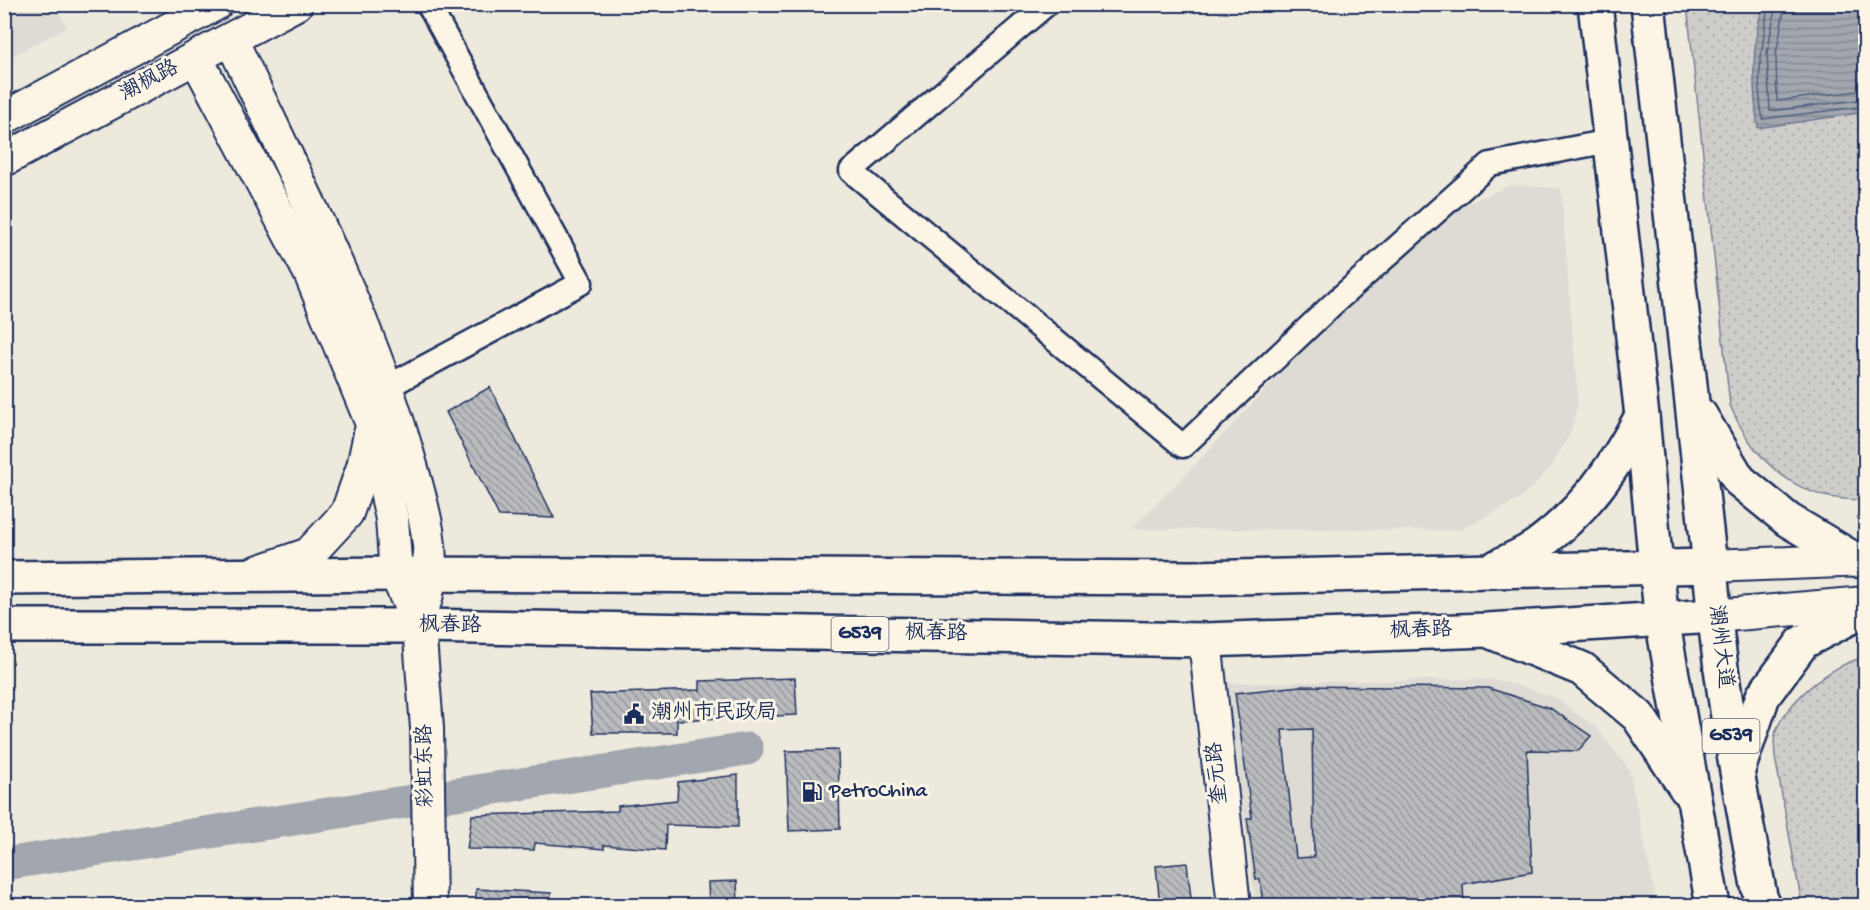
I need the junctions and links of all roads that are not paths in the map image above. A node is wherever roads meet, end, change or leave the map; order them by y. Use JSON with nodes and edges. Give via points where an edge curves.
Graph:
{"nodes":[{"id":1,"x":216,"y":4,"type":"edge"},
{"id":2,"x":296,"y":4,"type":"edge"},
{"id":3,"x":428,"y":4,"type":"edge"},
{"id":4,"x":1047,"y":4,"type":"edge"},
{"id":5,"x":1595,"y":4,"type":"edge"},
{"id":6,"x":1647,"y":4,"type":"edge"},
{"id":7,"x":231,"y":39,"type":"junction"},
{"id":8,"x":196,"y":58,"type":"junction"},
{"id":9,"x":4,"y":118,"type":"edge"},
{"id":10,"x":1610,"y":141,"type":"junction"},
{"id":11,"x":4,"y":160,"type":"edge"},
{"id":12,"x":387,"y":387,"type":"junction"},
{"id":13,"x":1694,"y":407,"type":"junction"},
{"id":14,"x":1642,"y":416,"type":"junction"},
{"id":15,"x":372,"y":424,"type":"junction"},
{"id":16,"x":1860,"y":560,"type":"edge"},
{"id":17,"x":1710,"y":566,"type":"junction"},
{"id":18,"x":1656,"y":567,"type":"junction"},
{"id":19,"x":1489,"y":571,"type":"junction"},
{"id":20,"x":396,"y":574,"type":"junction"},
{"id":21,"x":248,"y":575,"type":"junction"},
{"id":22,"x":432,"y":575,"type":"junction"},
{"id":23,"x":4,"y":578,"type":"edge"},
{"id":24,"x":1866,"y":603,"type":"edge"},
{"id":25,"x":1866,"y":609,"type":"edge"},
{"id":26,"x":1714,"y":616,"type":"junction"},
{"id":27,"x":1662,"y":619,"type":"junction"},
{"id":28,"x":4,"y":626,"type":"edge"},
{"id":29,"x":419,"y":626,"type":"junction"},
{"id":30,"x":1487,"y":630,"type":"junction"},
{"id":31,"x":1205,"y":639,"type":"junction"},
{"id":32,"x":1737,"y":774,"type":"junction"},
{"id":33,"x":1692,"y":796,"type":"junction"},
{"id":34,"x":430,"y":906,"type":"edge"},
{"id":35,"x":1234,"y":906,"type":"edge"},
{"id":36,"x":1713,"y":906,"type":"edge"},
{"id":37,"x":1762,"y":906,"type":"edge"}],
"edges":[{"from":1,"to":9,"type":"main road","name":"潮枫路"},
{"from":2,"to":7,"type":"main road","name":"潮枫路"},
{"from":3,"to":12,"type":"street","via":[[581,283]]},
{"from":4,"to":10,"type":"street","via":[[851,171],[1183,446],[1490,164]]},
{"from":5,"to":10,"type":"main road"},
{"from":6,"to":13,"type":"main road","name":"潮州大道"},
{"from":7,"to":8,"type":"main road","name":"潮枫路"},
{"from":7,"to":12,"type":"main road","via":[[333,255]]},
{"from":8,"to":11,"type":"main road","name":"潮枫路"},
{"from":8,"to":15,"type":"main road","via":[[310,273]]},
{"from":10,"to":14,"type":"main road"},
{"from":12,"to":22,"type":"main road","via":[[426,520]]},
{"from":13,"to":16,"type":"main road","via":[[1739,480],[1788,520]]},
{"from":13,"to":17,"type":"main road","name":"潮州大道"},
{"from":14,"to":18,"type":"main road"},
{"from":14,"to":19,"type":"main road","via":[[1616,465],[1574,515],[1537,547]]},
{"from":15,"to":20,"type":"main road","via":[[392,519]]},
{"from":15,"to":21,"type":"main road","via":[[347,513],[309,554]]},
{"from":16,"to":17,"type":"main road"},
{"from":17,"to":18,"type":"main road"},
{"from":17,"to":26,"type":"main road","name":"潮州大道","number":"G539"},
{"from":18,"to":19,"type":"main road"},
{"from":18,"to":27,"type":"main road","number":"G539"},
{"from":19,"to":22,"type":"main road","via":[[1194,578]]},
{"from":20,"to":21,"type":"main road"},
{"from":20,"to":22,"type":"main road"},
{"from":20,"to":29,"type":"main road"},
{"from":21,"to":23,"type":"main road"},
{"from":22,"to":29,"type":"main road"},
{"from":24,"to":26,"type":"main road","name":"枫春路"},
{"from":25,"to":32,"type":"main road","via":[[1803,642],[1763,696]]},
{"from":26,"to":27,"type":"main road","name":"枫春路","number":"G539"},
{"from":26,"to":32,"type":"main road","name":"潮州大道","number":"G539"},
{"from":27,"to":30,"type":"main road","name":"枫春路","number":"G539"},
{"from":27,"to":33,"type":"main road","number":"G539"},
{"from":28,"to":29,"type":"main road","name":"枫春路","number":"G539"},
{"from":29,"to":31,"type":"main road","name":"枫春路","number":"G539"},
{"from":29,"to":34,"type":"main road","name":"彩虹东路","via":[[427,728]]},
{"from":30,"to":31,"type":"main road","name":"枫春路","number":"G539"},
{"from":30,"to":33,"type":"main road","via":[[1582,669],[1638,716]]},
{"from":31,"to":35,"type":"main road","name":"奎元路"},
{"from":32,"to":37,"type":"main road","name":"潮州大道","number":"G539"},
{"from":33,"to":36,"type":"main road","number":"G539"}]}
